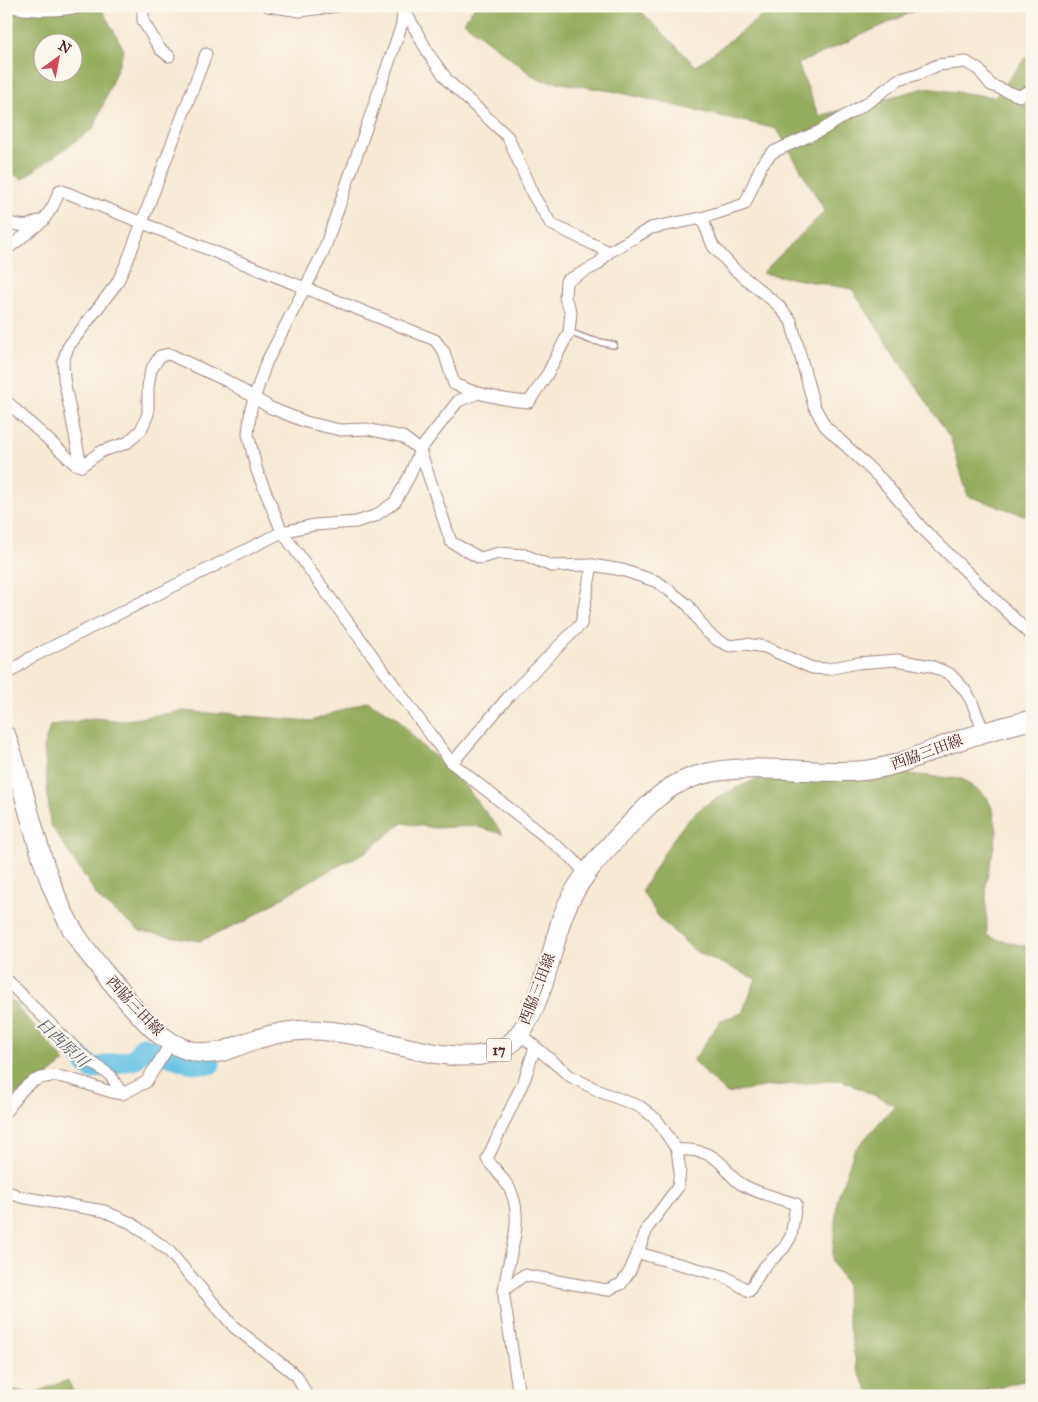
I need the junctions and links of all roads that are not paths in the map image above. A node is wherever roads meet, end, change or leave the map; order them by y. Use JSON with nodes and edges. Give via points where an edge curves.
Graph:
{"nodes":[{"id":1,"x":7,"y":6,"type":"edge"},
{"id":2,"x":89,"y":6,"type":"edge"},
{"id":3,"x":143,"y":6,"type":"edge"},
{"id":4,"x":268,"y":6,"type":"edge"},
{"id":5,"x":337,"y":6,"type":"edge"},
{"id":6,"x":403,"y":7,"type":"edge"},
{"id":7,"x":206,"y":54,"type":"dead end"},
{"id":8,"x":169,"y":56,"type":"dead end"},
{"id":9,"x":1032,"y":90,"type":"edge"},
{"id":10,"x":50,"y":211,"type":"junction"},
{"id":11,"x":702,"y":218,"type":"junction"},
{"id":12,"x":6,"y":223,"type":"edge"},
{"id":13,"x":141,"y":224,"type":"junction"},
{"id":14,"x":6,"y":250,"type":"edge"},
{"id":15,"x":609,"y":252,"type":"junction"},
{"id":16,"x":306,"y":288,"type":"junction"},
{"id":17,"x":569,"y":332,"type":"junction"},
{"id":18,"x":614,"y":345,"type":"dead end"},
{"id":19,"x":476,"y":394,"type":"junction"},
{"id":20,"x":254,"y":398,"type":"junction"},
{"id":21,"x":6,"y":401,"type":"edge"},
{"id":22,"x":420,"y":450,"type":"junction"},
{"id":23,"x":81,"y":466,"type":"junction"},
{"id":24,"x":282,"y":532,"type":"junction"},
{"id":25,"x":592,"y":565,"type":"junction"},
{"id":26,"x":1032,"y":636,"type":"edge"},
{"id":27,"x":6,"y":675,"type":"edge"},
{"id":28,"x":1032,"y":720,"type":"edge"},
{"id":29,"x":984,"y":732,"type":"junction"},
{"id":30,"x":6,"y":736,"type":"edge"},
{"id":31,"x":452,"y":763,"type":"junction"},
{"id":32,"x":586,"y":873,"type":"junction"},
{"id":33,"x":6,"y":980,"type":"edge"},
{"id":34,"x":520,"y":1034,"type":"junction"},
{"id":35,"x":171,"y":1043,"type":"junction"},
{"id":36,"x":535,"y":1047,"type":"junction"},
{"id":37,"x":122,"y":1094,"type":"junction"},
{"id":38,"x":6,"y":1111,"type":"edge"},
{"id":39,"x":677,"y":1150,"type":"junction"},
{"id":40,"x":6,"y":1191,"type":"edge"},
{"id":41,"x":638,"y":1253,"type":"junction"},
{"id":42,"x":504,"y":1290,"type":"junction"},
{"id":43,"x":307,"y":1396,"type":"edge"},
{"id":44,"x":519,"y":1396,"type":"edge"}],
"edges":[{"from":1,"to":2,"type":"street","via":[[45,11]]},
{"from":3,"to":8,"type":"street","via":[[143,21],[160,49]]},
{"from":4,"to":5,"type":"street","via":[[300,11]]},
{"from":6,"to":15,"type":"street","via":[[448,81],[508,137],[533,195],[551,224]]},
{"from":6,"to":16,"type":"street","via":[[402,24],[323,253]]},
{"from":7,"to":13,"type":"street"},
{"from":9,"to":11,"type":"street","via":[[1019,96],[991,85],[979,70],[966,62],[938,66],[898,80],[820,131],[773,152],[762,164],[745,204]]},
{"from":10,"to":12,"type":"street","via":[[26,226]]},
{"from":10,"to":13,"type":"street","via":[[60,190]]},
{"from":10,"to":14,"type":"street","via":[[43,221]]},
{"from":11,"to":15,"type":"street","via":[[652,228]]},
{"from":11,"to":26,"type":"street","via":[[713,246],[734,270],[777,304],[791,321],[814,406],[825,426],[882,480],[922,528]]},
{"from":13,"to":16,"type":"street"},
{"from":13,"to":23,"type":"street","via":[[117,283],[68,346],[63,361]]},
{"from":15,"to":17,"type":"street","via":[[597,265],[566,281],[565,298],[571,312]]},
{"from":16,"to":19,"type":"street","via":[[435,340],[444,352],[454,384]]},
{"from":16,"to":20,"type":"street","via":[[266,363]]},
{"from":17,"to":18,"type":"lane"},
{"from":17,"to":19,"type":"street","via":[[529,402]]},
{"from":19,"to":22,"type":"street","via":[[458,401]]},
{"from":20,"to":22,"type":"street","via":[[306,422],[340,430],[367,429],[403,437]]},
{"from":20,"to":23,"type":"street","via":[[227,381],[169,354],[160,356],[150,370],[148,414],[141,430],[127,443],[102,451]]},
{"from":20,"to":24,"type":"street","via":[[248,434],[257,471]]},
{"from":21,"to":23,"type":"street"},
{"from":22,"to":24,"type":"street","via":[[395,502],[375,516],[356,522],[314,525]]},
{"from":22,"to":25,"type":"street","via":[[451,542],[480,558],[500,553],[524,554],[551,566]]},
{"from":24,"to":27,"type":"street","via":[[30,658]]},
{"from":24,"to":31,"type":"street"},
{"from":25,"to":29,"type":"street","via":[[622,570],[658,582],[688,605],[707,632],[730,646],[765,647],[812,668],[898,660],[931,666],[950,674],[971,700]]},
{"from":25,"to":31,"type":"street","via":[[581,624],[510,695]]},
{"from":28,"to":29,"type":"main road","name":"西脇三田線","number":"17"},
{"from":29,"to":32,"type":"main road","name":"西脇三田線","number":"17","via":[[882,768],[856,771],[714,771],[695,776],[678,783],[654,800]]},
{"from":30,"to":35,"type":"main road","name":"西脇三田線","number":"17","via":[[39,847],[72,928],[138,1014]]},
{"from":31,"to":32,"type":"street","via":[[572,858]]},
{"from":32,"to":34,"type":"main road","name":"西脇三田線","number":"17","via":[[564,913],[532,1013]]},
{"from":33,"to":37,"type":"street","via":[[82,1055],[110,1076]]},
{"from":34,"to":35,"type":"main road","name":"西脇三田線","number":"17","via":[[493,1054],[474,1058],[305,1028],[207,1054]]},
{"from":34,"to":36,"type":"street"},
{"from":35,"to":37,"type":"street","via":[[146,1082]]},
{"from":36,"to":39,"type":"street","via":[[570,1076],[642,1107],[657,1120]]},
{"from":36,"to":42,"type":"street","via":[[525,1078],[487,1160],[512,1192],[517,1216]]},
{"from":37,"to":38,"type":"street","via":[[59,1076],[43,1076],[28,1085]]},
{"from":39,"to":41,"type":"street","via":[[678,1187],[648,1227]]},
{"from":39,"to":41,"type":"street","via":[[707,1153],[745,1187],[796,1204],[792,1236],[763,1268],[749,1291],[724,1276]]},
{"from":40,"to":43,"type":"street","via":[[21,1197],[104,1211],[131,1223],[168,1250],[234,1327],[297,1376]]},
{"from":41,"to":42,"type":"street","via":[[621,1284],[607,1290],[524,1275]]},
{"from":42,"to":44,"type":"street"}]}
